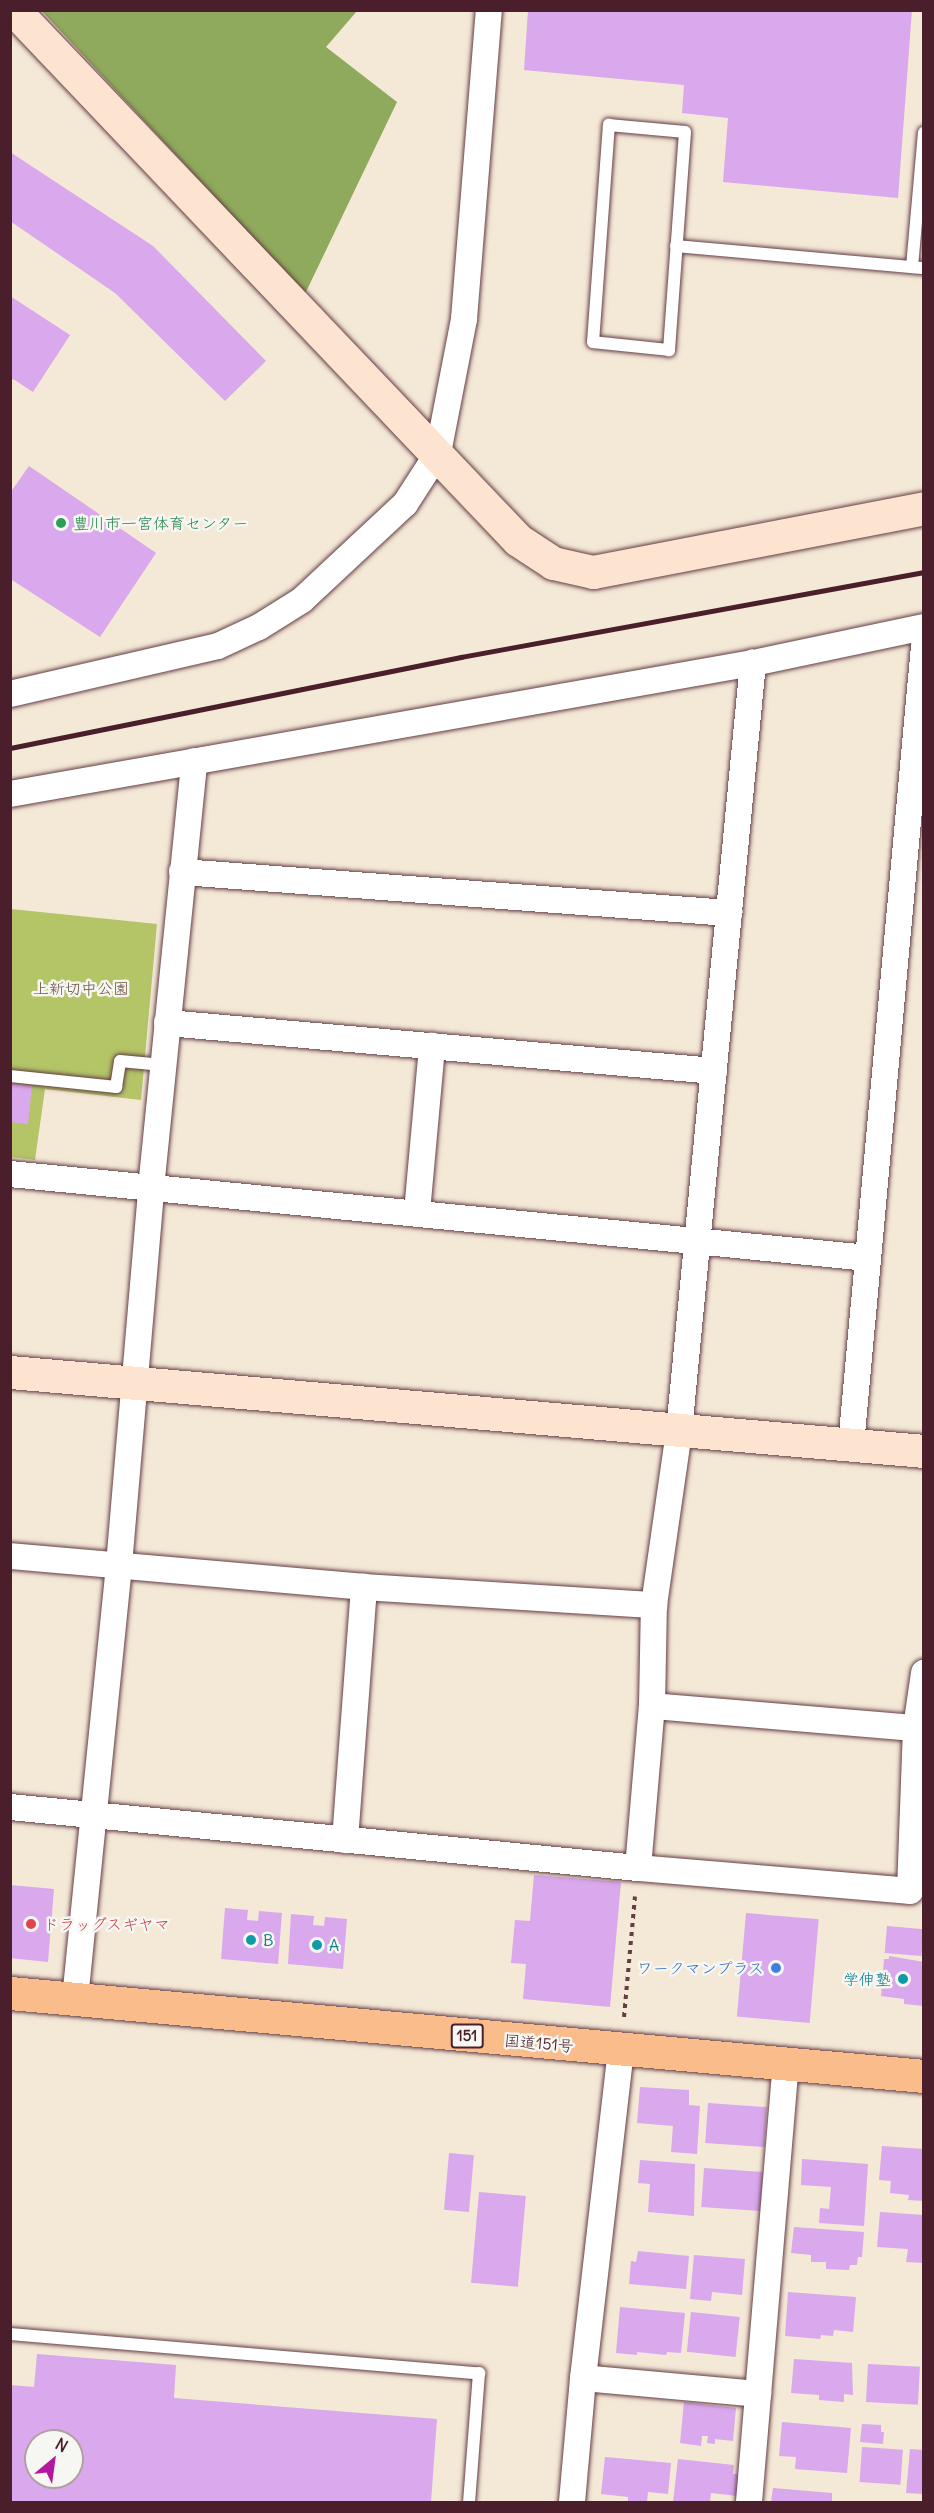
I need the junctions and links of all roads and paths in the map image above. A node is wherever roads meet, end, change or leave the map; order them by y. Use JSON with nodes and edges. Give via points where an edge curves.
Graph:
{"nodes":[{"id":1,"x":14,"y":10,"type":"edge"},
{"id":2,"x":489,"y":10,"type":"edge"},
{"id":3,"x":924,"y":133,"type":"edge"},
{"id":4,"x":676,"y":246,"type":"junction"},
{"id":5,"x":918,"y":268,"type":"edge"},
{"id":6,"x":438,"y":453,"type":"junction"},
{"id":7,"x":924,"y":508,"type":"edge"},
{"id":8,"x":924,"y":627,"type":"edge"},
{"id":9,"x":924,"y":646,"type":"edge"},
{"id":10,"x":753,"y":663,"type":"junction"},
{"id":11,"x":10,"y":694,"type":"edge"},
{"id":12,"x":194,"y":761,"type":"junction"},
{"id":13,"x":10,"y":794,"type":"edge"},
{"id":14,"x":182,"y":872,"type":"junction"},
{"id":15,"x":729,"y":913,"type":"junction"},
{"id":16,"x":167,"y":1023,"type":"junction"},
{"id":17,"x":432,"y":1046,"type":"junction"},
{"id":18,"x":163,"y":1065,"type":"junction"},
{"id":19,"x":714,"y":1071,"type":"junction"},
{"id":20,"x":10,"y":1076,"type":"edge"},
{"id":21,"x":10,"y":1174,"type":"edge"},
{"id":22,"x":151,"y":1188,"type":"junction"},
{"id":23,"x":417,"y":1212,"type":"junction"},
{"id":24,"x":698,"y":1242,"type":"junction"},
{"id":25,"x":868,"y":1258,"type":"junction"},
{"id":26,"x":10,"y":1372,"type":"edge"},
{"id":27,"x":135,"y":1383,"type":"junction"},
{"id":28,"x":679,"y":1431,"type":"junction"},
{"id":29,"x":851,"y":1444,"type":"junction"},
{"id":30,"x":924,"y":1451,"type":"edge"},
{"id":31,"x":10,"y":1556,"type":"edge"},
{"id":32,"x":119,"y":1565,"type":"junction"},
{"id":33,"x":364,"y":1587,"type":"junction"},
{"id":34,"x":654,"y":1605,"type":"junction"},
{"id":35,"x":924,"y":1672,"type":"edge"},
{"id":36,"x":652,"y":1706,"type":"junction"},
{"id":37,"x":916,"y":1728,"type":"junction"},
{"id":38,"x":10,"y":1808,"type":"edge"},
{"id":39,"x":93,"y":1814,"type":"junction"},
{"id":40,"x":345,"y":1840,"type":"junction"},
{"id":41,"x":638,"y":1868,"type":"junction"},
{"id":42,"x":10,"y":1993,"type":"edge"},
{"id":43,"x":75,"y":1999,"type":"junction"},
{"id":44,"x":622,"y":2036,"type":"junction"},
{"id":45,"x":786,"y":2064,"type":"junction"},
{"id":46,"x":924,"y":2076,"type":"edge"},
{"id":47,"x":10,"y":2334,"type":"edge"},
{"id":48,"x":583,"y":2378,"type":"junction"},
{"id":49,"x":758,"y":2394,"type":"junction"},
{"id":50,"x":469,"y":2502,"type":"edge"},
{"id":51,"x":572,"y":2502,"type":"edge"},
{"id":52,"x":749,"y":2502,"type":"edge"}],
"edges":[{"from":1,"to":6,"type":"street"},
{"from":2,"to":6,"type":"street","via":[[464,319]]},
{"from":3,"to":5,"type":"lane"},
{"from":4,"to":4,"type":"lane","via":[[685,132],[609,125],[593,342],[669,350]]},
{"from":4,"to":5,"type":"lane"},
{"from":6,"to":7,"type":"street","via":[[526,546],[553,563],[593,572]]},
{"from":6,"to":11,"type":"street","via":[[405,504],[302,600],[259,627],[218,646]]},
{"from":8,"to":10,"type":"street"},
{"from":9,"to":25,"type":"street"},
{"from":10,"to":12,"type":"street"},
{"from":10,"to":15,"type":"street"},
{"from":12,"to":13,"type":"street"},
{"from":12,"to":14,"type":"street"},
{"from":14,"to":15,"type":"street"},
{"from":14,"to":16,"type":"street"},
{"from":15,"to":19,"type":"street"},
{"from":16,"to":17,"type":"street"},
{"from":16,"to":18,"type":"street"},
{"from":17,"to":19,"type":"street"},
{"from":17,"to":23,"type":"street"},
{"from":18,"to":20,"type":"lane","via":[[120,1061],[116,1087]]},
{"from":18,"to":22,"type":"street"},
{"from":19,"to":24,"type":"street"},
{"from":21,"to":22,"type":"street"},
{"from":22,"to":23,"type":"street"},
{"from":22,"to":27,"type":"street"},
{"from":23,"to":24,"type":"street"},
{"from":24,"to":25,"type":"street"},
{"from":24,"to":28,"type":"street"},
{"from":25,"to":29,"type":"street"},
{"from":26,"to":27,"type":"street"},
{"from":27,"to":28,"type":"street"},
{"from":27,"to":32,"type":"street"},
{"from":28,"to":29,"type":"street"},
{"from":28,"to":34,"type":"street"},
{"from":29,"to":30,"type":"street"},
{"from":31,"to":32,"type":"street"},
{"from":32,"to":33,"type":"street"},
{"from":32,"to":39,"type":"street"},
{"from":33,"to":34,"type":"street"},
{"from":33,"to":40,"type":"street"},
{"from":34,"to":36,"type":"street"},
{"from":35,"to":37,"type":"street"},
{"from":36,"to":37,"type":"street"},
{"from":36,"to":41,"type":"street"},
{"from":37,"to":41,"type":"street","via":[[910,1891]]},
{"from":38,"to":39,"type":"street"},
{"from":39,"to":40,"type":"street"},
{"from":39,"to":43,"type":"street"},
{"from":40,"to":41,"type":"street"},
{"from":41,"to":44,"type":"path"},
{"from":42,"to":43,"type":"highway","name":"国道151号","number":"151"},
{"from":43,"to":44,"type":"highway","name":"国道151号","number":"151"},
{"from":44,"to":45,"type":"highway","name":"国道151号","number":"151"},
{"from":44,"to":48,"type":"street"},
{"from":45,"to":46,"type":"highway","name":"国道151号","number":"151"},
{"from":45,"to":49,"type":"street"},
{"from":47,"to":50,"type":"lane","via":[[479,2373]]},
{"from":48,"to":49,"type":"street"},
{"from":48,"to":51,"type":"street"},
{"from":49,"to":52,"type":"street"}]}
